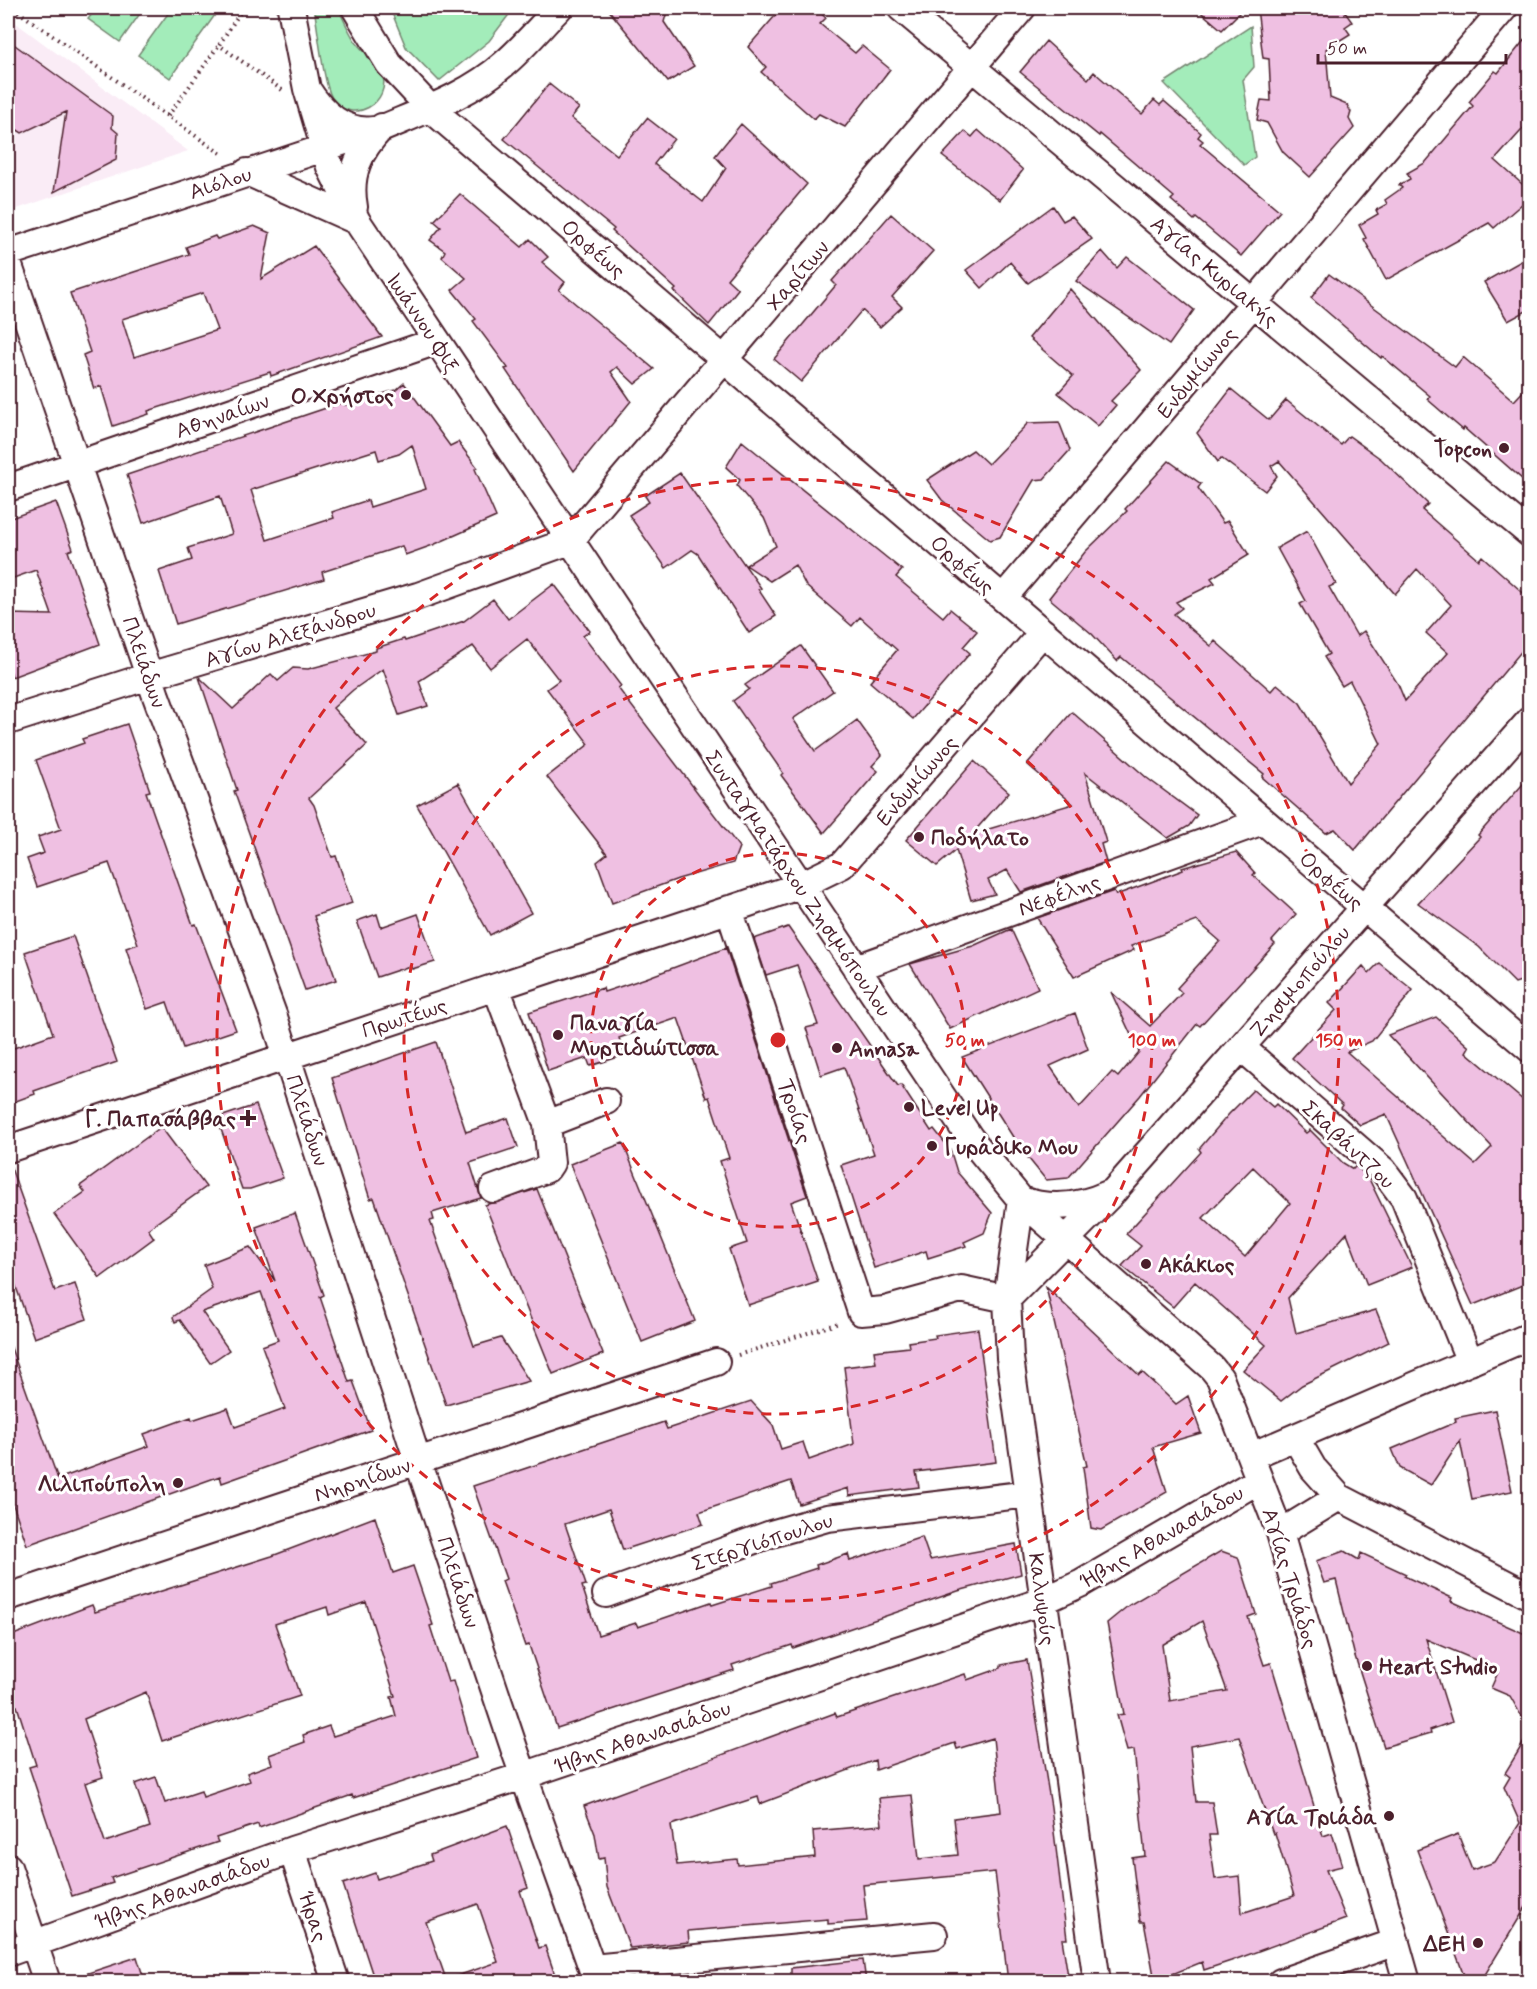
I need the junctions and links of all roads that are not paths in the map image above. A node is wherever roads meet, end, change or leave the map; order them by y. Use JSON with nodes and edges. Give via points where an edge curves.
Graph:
{"nodes":[{"id":1,"x":291,"y":8,"type":"edge"},
{"id":2,"x":355,"y":8,"type":"edge"},
{"id":3,"x":559,"y":8,"type":"edge"},
{"id":4,"x":901,"y":8,"type":"edge"},
{"id":5,"x":1022,"y":8,"type":"edge"},
{"id":6,"x":1504,"y":8,"type":"edge"},
{"id":7,"x":972,"y":67,"type":"junction"},
{"id":8,"x":398,"y":76,"type":"junction"},
{"id":9,"x":296,"y":90,"type":"junction"},
{"id":10,"x":430,"y":108,"type":"junction"},
{"id":11,"x":381,"y":129,"type":"junction"},
{"id":12,"x":323,"y":148,"type":"junction"},
{"id":13,"x":247,"y":172,"type":"junction"},
{"id":14,"x":357,"y":221,"type":"junction"},
{"id":15,"x":8,"y":253,"type":"edge"},
{"id":16,"x":8,"y":262,"type":"edge"},
{"id":17,"x":1254,"y":304,"type":"junction"},
{"id":18,"x":437,"y":341,"type":"junction"},
{"id":19,"x":725,"y":360,"type":"junction"},
{"id":20,"x":77,"y":465,"type":"junction"},
{"id":21,"x":8,"y":488,"type":"edge"},
{"id":22,"x":1530,"y":534,"type":"edge"},
{"id":23,"x":559,"y":545,"type":"junction"},
{"id":24,"x":1003,"y":598,"type":"junction"},
{"id":25,"x":1042,"y":632,"type":"junction"},
{"id":26,"x":149,"y":676,"type":"junction"},
{"id":27,"x":1530,"y":720,"type":"edge"},
{"id":28,"x":8,"y":721,"type":"edge"},
{"id":29,"x":1263,"y":821,"type":"junction"},
{"id":30,"x":801,"y":885,"type":"junction"},
{"id":31,"x":1364,"y":908,"type":"junction"},
{"id":32,"x":729,"y":909,"type":"junction"},
{"id":33,"x":856,"y":968,"type":"junction"},
{"id":34,"x":496,"y":987,"type":"junction"},
{"id":35,"x":1241,"y":1047,"type":"junction"},
{"id":36,"x":1530,"y":1049,"type":"edge"},
{"id":37,"x":287,"y":1057,"type":"junction"},
{"id":38,"x":606,"y":1101,"type":"dead end"},
{"id":39,"x":547,"y":1124,"type":"junction"},
{"id":40,"x":8,"y":1149,"type":"edge"},
{"id":41,"x":493,"y":1189,"type":"dead end"},
{"id":42,"x":1113,"y":1192,"type":"junction"},
{"id":43,"x":1021,"y":1200,"type":"junction"},
{"id":44,"x":1066,"y":1240,"type":"junction"},
{"id":45,"x":1007,"y":1299,"type":"junction"},
{"id":46,"x":1530,"y":1336,"type":"edge"},
{"id":47,"x":716,"y":1362,"type":"road end"},
{"id":48,"x":1470,"y":1362,"type":"junction"},
{"id":49,"x":1295,"y":1437,"type":"junction"},
{"id":50,"x":418,"y":1460,"type":"junction"},
{"id":51,"x":1255,"y":1468,"type":"junction"},
{"id":52,"x":1029,"y":1494,"type":"junction"},
{"id":53,"x":1340,"y":1497,"type":"junction"},
{"id":54,"x":1280,"y":1533,"type":"junction"},
{"id":55,"x":606,"y":1594,"type":"dead end"},
{"id":56,"x":1530,"y":1596,"type":"edge"},
{"id":57,"x":8,"y":1597,"type":"edge"},
{"id":58,"x":1043,"y":1601,"type":"junction"},
{"id":59,"x":525,"y":1775,"type":"junction"},
{"id":60,"x":292,"y":1850,"type":"junction"},
{"id":61,"x":8,"y":1867,"type":"edge"},
{"id":62,"x":934,"y":1935,"type":"dead end"},
{"id":63,"x":1396,"y":1942,"type":"junction"},
{"id":64,"x":33,"y":1944,"type":"junction"},
{"id":65,"x":8,"y":1953,"type":"edge"},
{"id":66,"x":595,"y":1975,"type":"edge"},
{"id":67,"x":47,"y":1982,"type":"edge"},
{"id":68,"x":336,"y":1982,"type":"edge"},
{"id":69,"x":1097,"y":1982,"type":"edge"},
{"id":70,"x":1281,"y":1982,"type":"edge"},
{"id":71,"x":1407,"y":1982,"type":"edge"}],
"edges":[{"from":1,"to":9,"type":"street","name":"Ιωάννου Φιξ"},
{"from":2,"to":8,"type":"street","name":"Ορφέως"},
{"from":3,"to":10,"type":"street","name":"Αιόλου","via":[[503,65],[467,91]]},
{"from":4,"to":7,"type":"street","name":"Αγίας Κυριακής"},
{"from":5,"to":7,"type":"street","name":"Χαρίτων"},
{"from":6,"to":17,"type":"street","name":"Ενδυμίωνος"},
{"from":7,"to":17,"type":"street","name":"Αγίας Κυριακής"},
{"from":7,"to":19,"type":"street","name":"Χαρίτων"},
{"from":8,"to":10,"type":"street","name":"Ορφέως"},
{"from":8,"to":11,"type":"street","via":[[398,106]]},
{"from":9,"to":11,"type":"street","via":[[339,123],[364,131]]},
{"from":9,"to":12,"type":"street","name":"Ιωάννου Φιξ"},
{"from":10,"to":11,"type":"street","name":"Αιόλου"},
{"from":10,"to":19,"type":"street","name":"Ορφέως"},
{"from":11,"to":12,"type":"street","name":"Αιόλου"},
{"from":11,"to":14,"type":"street","via":[[359,155],[353,169],[351,189]]},
{"from":12,"to":13,"type":"street","name":"Αιόλου"},
{"from":12,"to":14,"type":"street","name":"Ιωάννου Φιξ"},
{"from":13,"to":14,"type":"street"},
{"from":13,"to":15,"type":"street","name":"Αιόλου"},
{"from":14,"to":18,"type":"street","name":"Ιωάννου Φιξ"},
{"from":16,"to":20,"type":"street","name":"Πλειάδων"},
{"from":17,"to":22,"type":"street","name":"Αγίας Κυριακής"},
{"from":17,"to":24,"type":"street","name":"Ενδυμίωνος"},
{"from":18,"to":20,"type":"street","name":"Αθηναίων"},
{"from":18,"to":23,"type":"street","name":"Ιωάννου Φιξ"},
{"from":19,"to":23,"type":"street","name":"Χαρίτων"},
{"from":19,"to":24,"type":"street","name":"Ορφέως"},
{"from":20,"to":21,"type":"street","name":"Αθηναίων"},
{"from":20,"to":26,"type":"street","name":"Πλειάδων"},
{"from":23,"to":26,"type":"street","name":"Αγίου Αλεξάνδρου","via":[[418,596]]},
{"from":23,"to":30,"type":"street","name":"Συνταγματάρχου Ζησιμόπουλου"},
{"from":24,"to":25,"type":"street","name":"Ορφέως"},
{"from":25,"to":29,"type":"street","name":"Ορφέως"},
{"from":25,"to":30,"type":"street","name":"Ενδυμίωνος","via":[[842,865]]},
{"from":26,"to":28,"type":"street","name":"Αγίου Αλεξάνδρου"},
{"from":26,"to":37,"type":"street","name":"Πλειάδων"},
{"from":27,"to":31,"type":"street","name":"Ζησιμοπούλου"},
{"from":29,"to":31,"type":"street","name":"Ορφέως"},
{"from":29,"to":33,"type":"street","name":"Νεφέλης"},
{"from":30,"to":32,"type":"street","name":"Πρωτέως"},
{"from":30,"to":33,"type":"street","name":"Συνταγματάρχου Ζησιμόπουλου"},
{"from":31,"to":35,"type":"street","name":"Ζησιμοπούλου"},
{"from":31,"to":36,"type":"street","name":"Ορφέως"},
{"from":32,"to":34,"type":"street","name":"Πρωτέως"},
{"from":32,"to":45,"type":"street","name":"Τροίας","via":[[861,1312],[885,1310],[961,1289]]},
{"from":33,"to":43,"type":"street","name":"Συνταγματάρχου Ζησιμόπουλου","via":[[985,1161]]},
{"from":34,"to":37,"type":"street","name":"Πρωτέως"},
{"from":34,"to":39,"type":"street"},
{"from":35,"to":42,"type":"street","name":"Ζησιμοπούλου"},
{"from":35,"to":48,"type":"street","name":"Σκαβάντζου","via":[[1383,1170],[1404,1198]]},
{"from":37,"to":40,"type":"street","name":"Πρωτέως"},
{"from":37,"to":50,"type":"street","name":"Πλειάδων"},
{"from":38,"to":39,"type":"street"},
{"from":39,"to":41,"type":"street","via":[[551,1163],[547,1169]]},
{"from":42,"to":43,"type":"street","via":[[1076,1205],[1035,1205]]},
{"from":42,"to":44,"type":"street","name":"Ζησιμοπούλου"},
{"from":43,"to":44,"type":"street","name":"Συνταγματάρχου Ζησιμόπουλου"},
{"from":43,"to":45,"type":"street","name":"Καλυψούς"},
{"from":44,"to":45,"type":"street"},
{"from":44,"to":51,"type":"street","name":"Αγίας Τριάδος","via":[[1212,1368],[1227,1391]]},
{"from":45,"to":52,"type":"street","name":"Καλυψούς","via":[[1010,1358]]},
{"from":46,"to":48,"type":"street","name":"Ήβης Αθανασιάδου"},
{"from":47,"to":50,"type":"street","name":"Νηρηίδων"},
{"from":48,"to":49,"type":"street","name":"Ήβης Αθανασιάδου"},
{"from":49,"to":51,"type":"street","name":"Ήβης Αθανασιάδου"},
{"from":49,"to":53,"type":"street","via":[[1312,1468]]},
{"from":50,"to":57,"type":"street","name":"Νηρηίδων"},
{"from":50,"to":59,"type":"street","name":"Πλειάδων"},
{"from":51,"to":54,"type":"street","name":"Αγίας Τριάδος"},
{"from":51,"to":58,"type":"street","name":"Ήβης Αθανασιάδου","via":[[1082,1583]]},
{"from":52,"to":55,"type":"street","name":"Στεργιόπουλου","via":[[827,1518],[771,1534]]},
{"from":52,"to":58,"type":"street","name":"Καλυψούς"},
{"from":53,"to":54,"type":"street"},
{"from":53,"to":56,"type":"street"},
{"from":54,"to":63,"type":"street","name":"Αγίας Τριάδος"},
{"from":58,"to":59,"type":"street","name":"Ήβης Αθανασιάδου"},
{"from":58,"to":69,"type":"street","name":"Καλυψούς"},
{"from":59,"to":60,"type":"street","name":"Ήβης Αθανασιάδου"},
{"from":59,"to":66,"type":"street","name":"Πλειάδων"},
{"from":60,"to":64,"type":"street","name":"Ήβης Αθανασιάδου"},
{"from":60,"to":68,"type":"street","name":"Ήρας"},
{"from":61,"to":64,"type":"street"},
{"from":62,"to":66,"type":"street"},
{"from":63,"to":70,"type":"street"},
{"from":63,"to":71,"type":"street","name":"Αγίας Τριάδος"},
{"from":64,"to":65,"type":"street","name":"Ήβης Αθανασιάδου"},
{"from":64,"to":67,"type":"street"}]}
